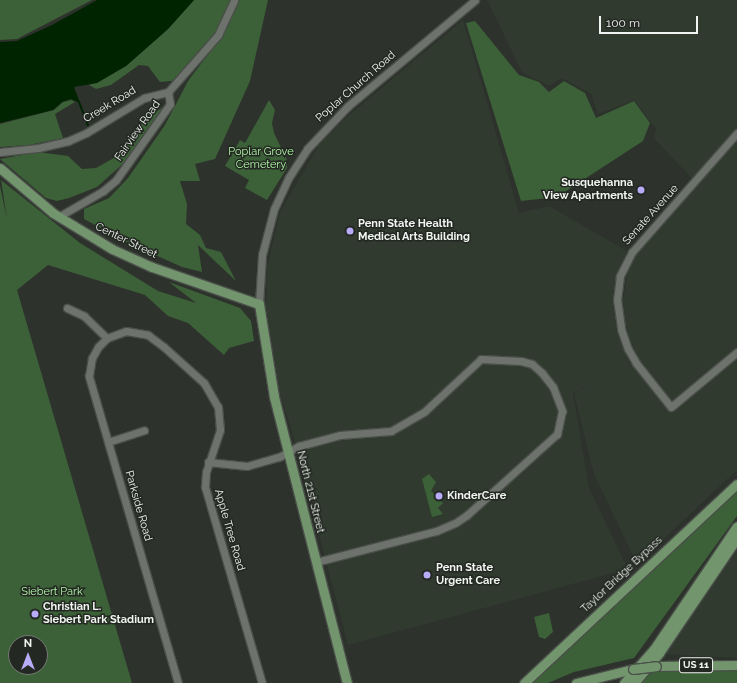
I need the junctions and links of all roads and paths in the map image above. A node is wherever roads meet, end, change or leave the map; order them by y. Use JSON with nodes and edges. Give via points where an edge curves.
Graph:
{"nodes":[{"id":1,"x":234,"y":0,"type":"edge"},
{"id":2,"x":475,"y":0,"type":"edge"},
{"id":3,"x":168,"y":92,"type":"junction"},
{"id":4,"x":737,"y":133,"type":"edge"},
{"id":5,"x":0,"y":152,"type":"edge"},
{"id":6,"x":0,"y":168,"type":"edge"},
{"id":7,"x":58,"y":217,"type":"junction"},
{"id":8,"x":259,"y":304,"type":"junction"},
{"id":9,"x":66,"y":308,"type":"dead end"},
{"id":10,"x":107,"y":338,"type":"junction"},
{"id":11,"x":737,"y":352,"type":"edge"},
{"id":12,"x":144,"y":430,"type":"dead end"},
{"id":13,"x":108,"y":442,"type":"junction"},
{"id":14,"x":288,"y":453,"type":"junction"},
{"id":15,"x":208,"y":462,"type":"junction"},
{"id":16,"x":737,"y":484,"type":"edge"},
{"id":17,"x":737,"y":526,"type":"edge"},
{"id":18,"x":737,"y":538,"type":"edge"},
{"id":19,"x":316,"y":562,"type":"junction"},
{"id":20,"x":737,"y":665,"type":"edge"},
{"id":21,"x":178,"y":683,"type":"edge"},
{"id":22,"x":262,"y":683,"type":"edge"},
{"id":23,"x":346,"y":683,"type":"edge"},
{"id":24,"x":524,"y":683,"type":"edge"},
{"id":25,"x":576,"y":683,"type":"edge"},
{"id":26,"x":624,"y":683,"type":"edge"},
{"id":27,"x":634,"y":683,"type":"edge"}],
"edges":[{"from":1,"to":3,"type":"street","via":[[218,35]]},
{"from":2,"to":8,"type":"street","name":"Poplar Church Road","via":[[348,106],[307,149],[291,173],[274,209],[262,255]]},
{"from":3,"to":5,"type":"street","name":"Creek Road","via":[[144,98],[68,141],[38,148]]},
{"from":3,"to":7,"type":"street","name":"Fairview Road","via":[[170,104],[116,180],[103,191]]},
{"from":4,"to":11,"type":"street","name":"Senate Avenue","via":[[672,209],[636,246],[620,276],[618,313],[626,343],[636,363],[671,407]]},
{"from":6,"to":7,"type":"main road","name":"Center Street"},
{"from":7,"to":8,"type":"main road","name":"Center Street","via":[[92,239],[132,259]]},
{"from":8,"to":14,"type":"main road","name":"North 21st Street","via":[[268,368]]},
{"from":9,"to":10,"type":"street","via":[[84,316]]},
{"from":10,"to":13,"type":"street","name":"Parkside Road","via":[[94,354],[89,376]]},
{"from":10,"to":15,"type":"street","name":"Apple Tree Road","via":[[126,331],[148,335],[209,389],[218,407],[220,423],[218,437]]},
{"from":12,"to":13,"type":"street"},
{"from":13,"to":21,"type":"street","name":"Parkside Road"},
{"from":14,"to":15,"type":"street","via":[[242,466]]},
{"from":14,"to":19,"type":"main road","name":"North 21st Street"},
{"from":14,"to":19,"type":"street","via":[[299,446],[340,435],[383,432],[398,428],[435,403],[481,359],[532,364],[553,387],[562,410],[560,428],[551,441],[455,523],[436,531]]},
{"from":15,"to":22,"type":"street","name":"Apple Tree Road","via":[[205,480],[207,494]]},
{"from":16,"to":24,"type":"main road","name":"Taylor Bridge Bypass"},
{"from":17,"to":26,"type":"main road","via":[[654,649]]},
{"from":18,"to":27,"type":"main road","via":[[660,653]]},
{"from":19,"to":23,"type":"main road","name":"North 21st Street"},
{"from":20,"to":25,"type":"main road","number":"US 11","bridge":true,"via":[[656,666]]}]}
